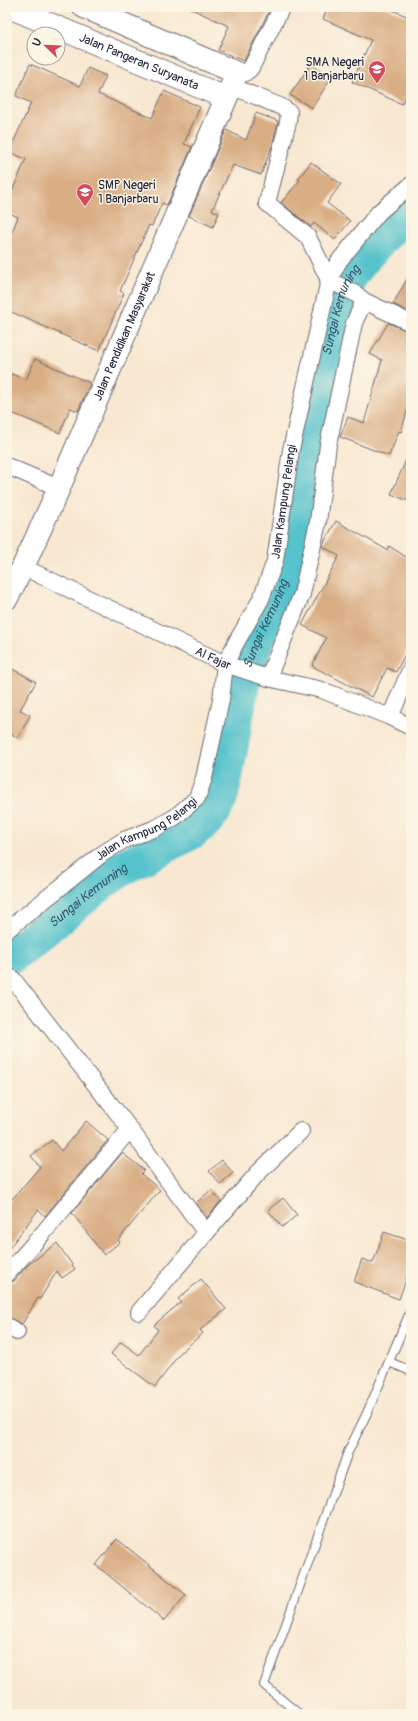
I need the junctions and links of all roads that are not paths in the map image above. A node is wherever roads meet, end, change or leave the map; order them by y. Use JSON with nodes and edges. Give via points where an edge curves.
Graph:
{"nodes":[{"id":1,"x":8,"y":7,"type":"edge"},
{"id":2,"x":84,"y":7,"type":"edge"},
{"id":3,"x":282,"y":7,"type":"edge"},
{"id":4,"x":231,"y":86,"type":"junction"},
{"id":5,"x":411,"y":186,"type":"edge"},
{"id":6,"x":331,"y":281,"type":"junction"},
{"id":7,"x":360,"y":297,"type":"junction"},
{"id":8,"x":411,"y":323,"type":"edge"},
{"id":9,"x":7,"y":466,"type":"edge"},
{"id":10,"x":59,"y":488,"type":"junction"},
{"id":11,"x":23,"y":567,"type":"junction"},
{"id":12,"x":7,"y":598,"type":"edge"},
{"id":13,"x":227,"y":665,"type":"junction"},
{"id":14,"x":411,"y":668,"type":"edge"},
{"id":15,"x":264,"y":677,"type":"junction"},
{"id":16,"x":390,"y":717,"type":"junction"},
{"id":17,"x":411,"y":727,"type":"edge"},
{"id":18,"x":7,"y":930,"type":"edge"},
{"id":19,"x":12,"y":978,"type":"dead end"},
{"id":20,"x":130,"y":1129,"type":"junction"},
{"id":21,"x":301,"y":1131,"type":"dead end"},
{"id":22,"x":206,"y":1233,"type":"junction"},
{"id":23,"x":7,"y":1274,"type":"edge"},
{"id":24,"x":411,"y":1310,"type":"edge"},
{"id":25,"x":139,"y":1312,"type":"dead end"},
{"id":26,"x":389,"y":1362,"type":"junction"},
{"id":27,"x":411,"y":1371,"type":"edge"},
{"id":28,"x":299,"y":1714,"type":"edge"}],
"edges":[{"from":1,"to":4,"type":"street","name":"Jalan Pangeran Suryanata"},
{"from":2,"to":4,"type":"street"},
{"from":3,"to":4,"type":"street","via":[[251,68]]},
{"from":4,"to":6,"type":"street","via":[[289,112],[267,203],[308,236]]},
{"from":4,"to":10,"type":"street","name":"Jalan Pendidikan Masyarakat"},
{"from":5,"to":6,"type":"street","name":"Jalan Kampung Pelangi","via":[[379,212],[339,261]]},
{"from":6,"to":7,"type":"street"},
{"from":6,"to":13,"type":"street","name":"Jalan Kampung Pelangi","via":[[291,450],[275,561],[262,599],[237,641]]},
{"from":7,"to":8,"type":"street"},
{"from":7,"to":15,"type":"street","via":[[328,445],[318,522],[302,594]]},
{"from":9,"to":10,"type":"street"},
{"from":10,"to":11,"type":"street","name":"Jalan Pendidikan Masyarakat"},
{"from":11,"to":12,"type":"street","name":"Jalan Pendidikan Masyarakat"},
{"from":11,"to":13,"type":"street","name":"Al Fajar"},
{"from":13,"to":15,"type":"street","name":"Al Fajar"},
{"from":13,"to":18,"type":"street","name":"Jalan Kampung Pelangi","via":[[204,778],[197,798],[156,828],[124,840],[102,854]]},
{"from":14,"to":16,"type":"street"},
{"from":15,"to":16,"type":"street","name":"Al Fajar","via":[[322,690]]},
{"from":16,"to":17,"type":"street","name":"Al Fajar"},
{"from":19,"to":20,"type":"street"},
{"from":20,"to":22,"type":"street"},
{"from":20,"to":23,"type":"street"},
{"from":21,"to":22,"type":"street","via":[[257,1174]]},
{"from":22,"to":25,"type":"street"},
{"from":24,"to":26,"type":"lane"},
{"from":26,"to":27,"type":"lane"},
{"from":26,"to":28,"type":"lane","via":[[348,1452],[264,1685]]}]}
